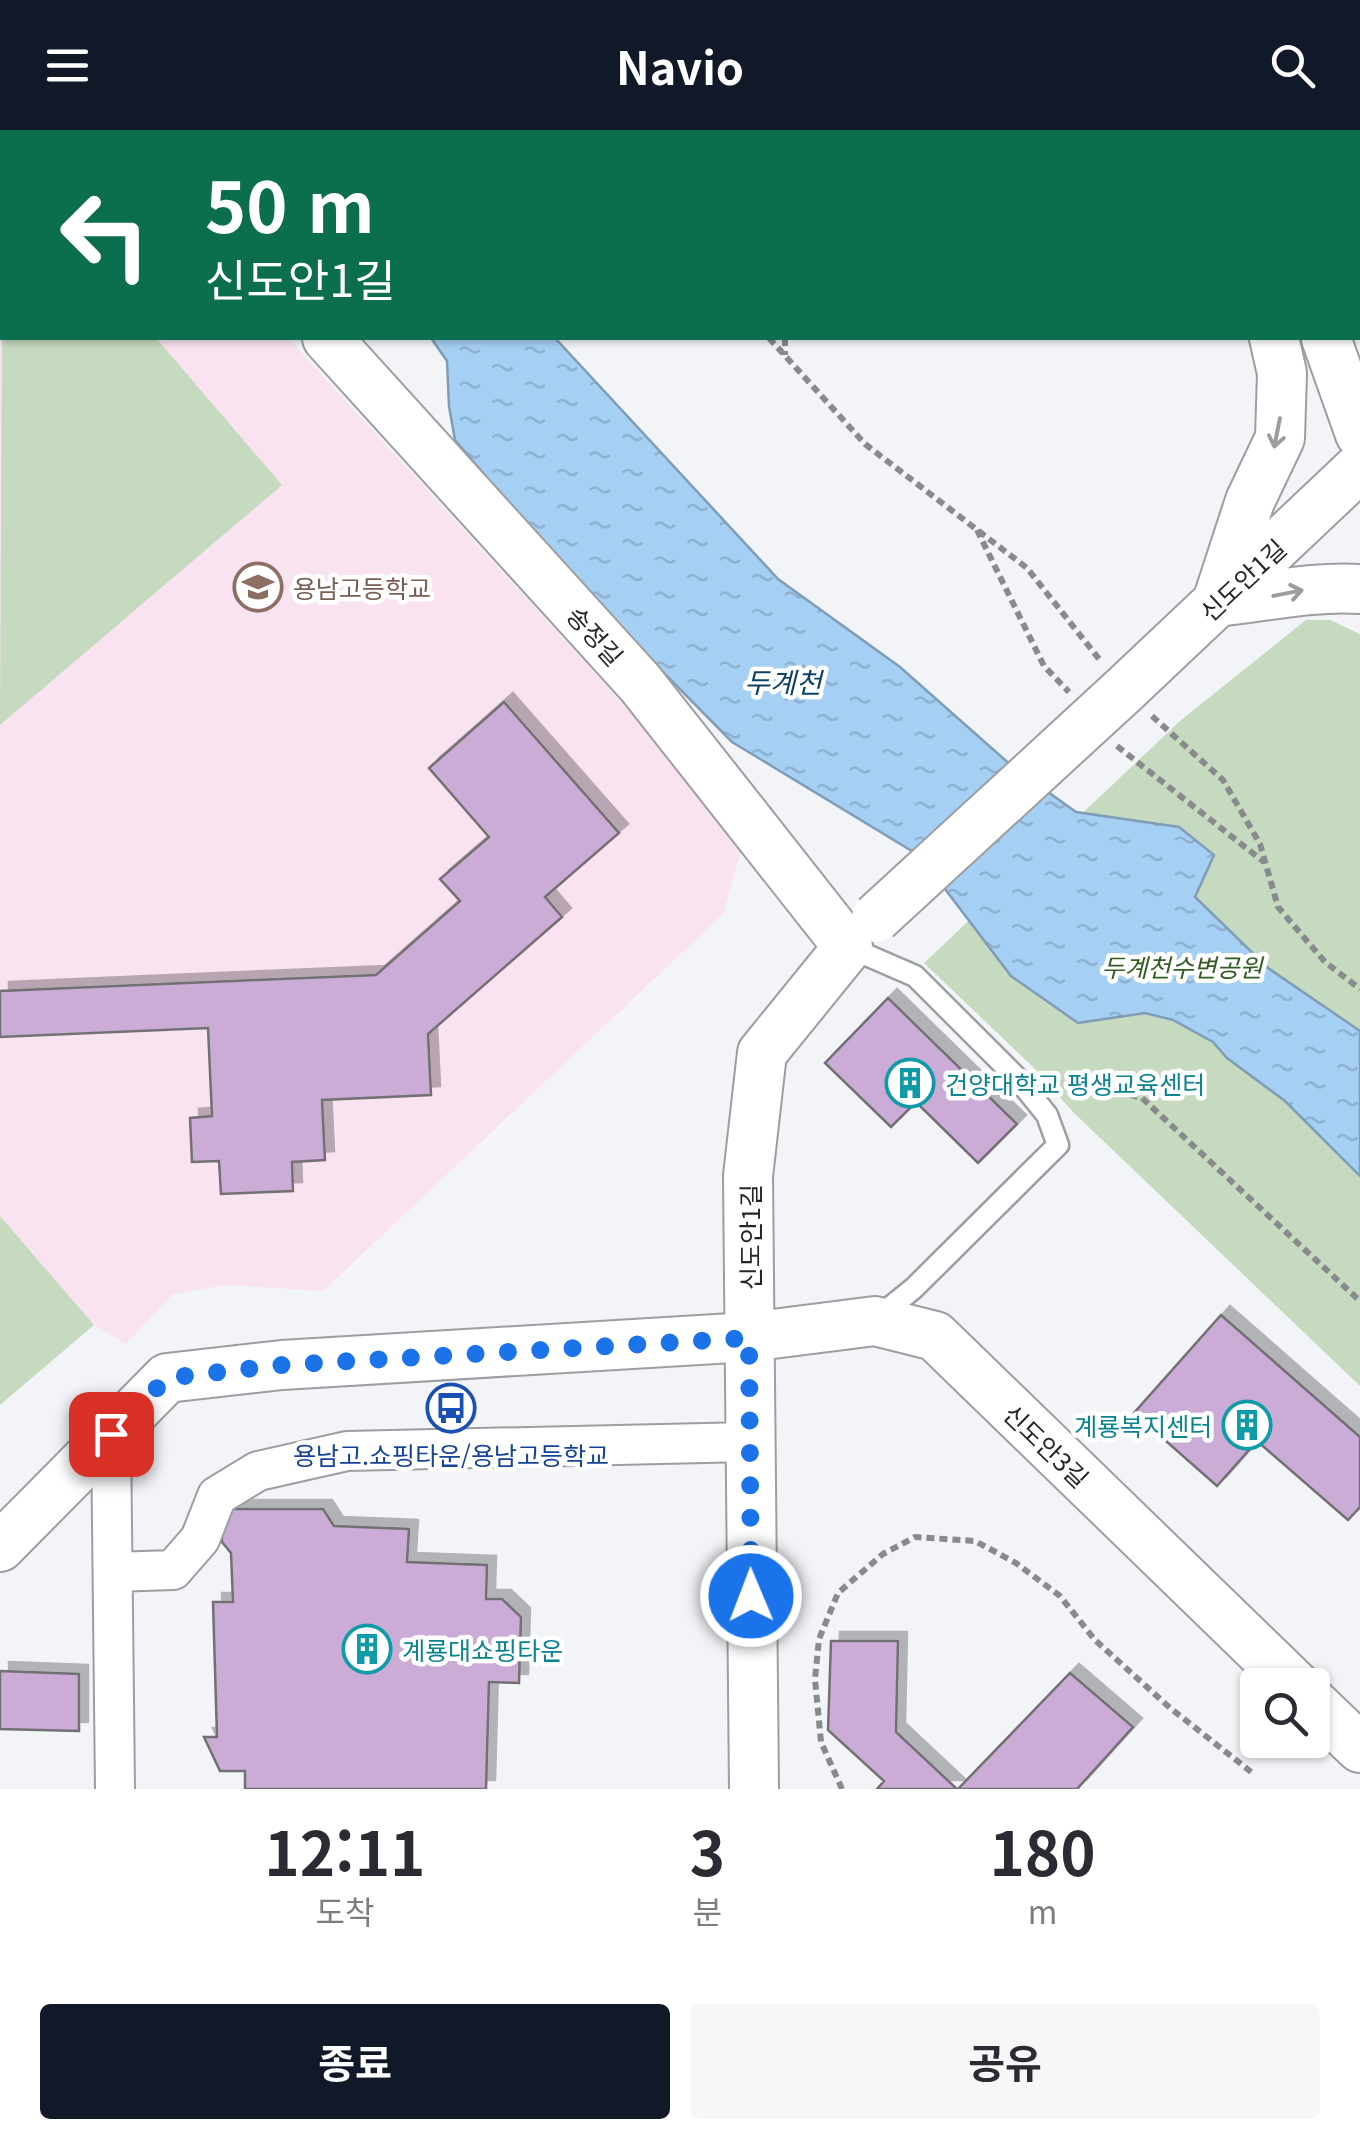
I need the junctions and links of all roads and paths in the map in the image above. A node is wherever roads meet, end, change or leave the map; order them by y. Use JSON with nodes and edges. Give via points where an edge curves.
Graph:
{"nodes":[{"id":1,"x":330,"y":340,"type":"edge"},
{"id":2,"x":771,"y":340,"type":"edge"},
{"id":3,"x":785,"y":340,"type":"edge"},
{"id":4,"x":1274,"y":340,"type":"edge"},
{"id":5,"x":1327,"y":340,"type":"edge"},
{"id":6,"x":785,"y":356,"type":"junction"},
{"id":7,"x":1360,"y":434,"type":"edge"},
{"id":8,"x":1360,"y":467,"type":"edge"},
{"id":9,"x":1360,"y":589,"type":"edge"},
{"id":10,"x":1216,"y":602,"type":"junction"},
{"id":11,"x":1124,"y":691,"type":"junction"},
{"id":12,"x":862,"y":933,"type":"junction"},
{"id":13,"x":1360,"y":989,"type":"edge"},
{"id":14,"x":1018,"y":1079,"type":"junction"},
{"id":15,"x":1360,"y":1301,"type":"edge"},
{"id":16,"x":875,"y":1320,"type":"junction"},
{"id":17,"x":749,"y":1338,"type":"junction"},
{"id":18,"x":111,"y":1434,"type":"junction"},
{"id":19,"x":749,"y":1442,"type":"junction"},
{"id":20,"x":0,"y":1547,"type":"edge"},
{"id":21,"x":113,"y":1572,"type":"junction"},
{"id":22,"x":1277,"y":1668,"type":"edge"},
{"id":23,"x":1330,"y":1719,"type":"edge"},
{"id":24,"x":1360,"y":1748,"type":"edge"},
{"id":25,"x":1255,"y":1774,"type":"dead end"},
{"id":26,"x":116,"y":1789,"type":"edge"},
{"id":27,"x":754,"y":1789,"type":"edge"},
{"id":28,"x":842,"y":1789,"type":"edge"}],
"edges":[{"from":1,"to":12,"type":"street","name":"송정길"},
{"from":2,"to":6,"type":"path"},
{"from":3,"to":6,"type":"path"},
{"from":4,"to":10,"type":"street","one_way":true,"via":[[1282,373],[1280,438],[1250,501]]},
{"from":5,"to":7,"type":"street"},
{"from":6,"to":11,"type":"path","via":[[864,444],[1027,568]]},
{"from":8,"to":10,"type":"street","name":"신도안1길"},
{"from":10,"to":9,"type":"street","one_way":true,"via":[[1316,587]]},
{"from":10,"to":11,"type":"street","name":"신도안1길"},
{"from":11,"to":12,"type":"street","name":"신도안1길","bridge":true},
{"from":11,"to":13,"type":"path","via":[[1223,780],[1260,844],[1278,907],[1325,962]]},
{"from":12,"to":14,"type":"lane"},
{"from":12,"to":17,"type":"street","name":"신도안1길","via":[[762,1053],[748,1176]]},
{"from":14,"to":15,"type":"path","via":[[1098,1086],[1142,1098]]},
{"from":14,"to":16,"type":"lane","via":[[1048,1115],[1058,1145]]},
{"from":16,"to":17,"type":"street","name":"신도안3길"},
{"from":16,"to":22,"type":"street","name":"신도안3길","via":[[935,1336]]},
{"from":17,"to":18,"type":"street","via":[[167,1378]]},
{"from":17,"to":19,"type":"street","name":"신도안1길"},
{"from":18,"to":20,"type":"street"},
{"from":18,"to":21,"type":"street"},
{"from":19,"to":21,"type":"street","via":[[347,1451],[258,1471],[217,1496],[200,1539],[173,1570]]},
{"from":19,"to":27,"type":"street","name":"신도안1길"},
{"from":21,"to":26,"type":"street"},
{"from":23,"to":24,"type":"street"},
{"from":25,"to":28,"type":"path","via":[[1158,1698],[1095,1640],[1060,1596],[1016,1563],[974,1541],[915,1537],[883,1554],[838,1594],[819,1639],[814,1679],[821,1742]]}]}
